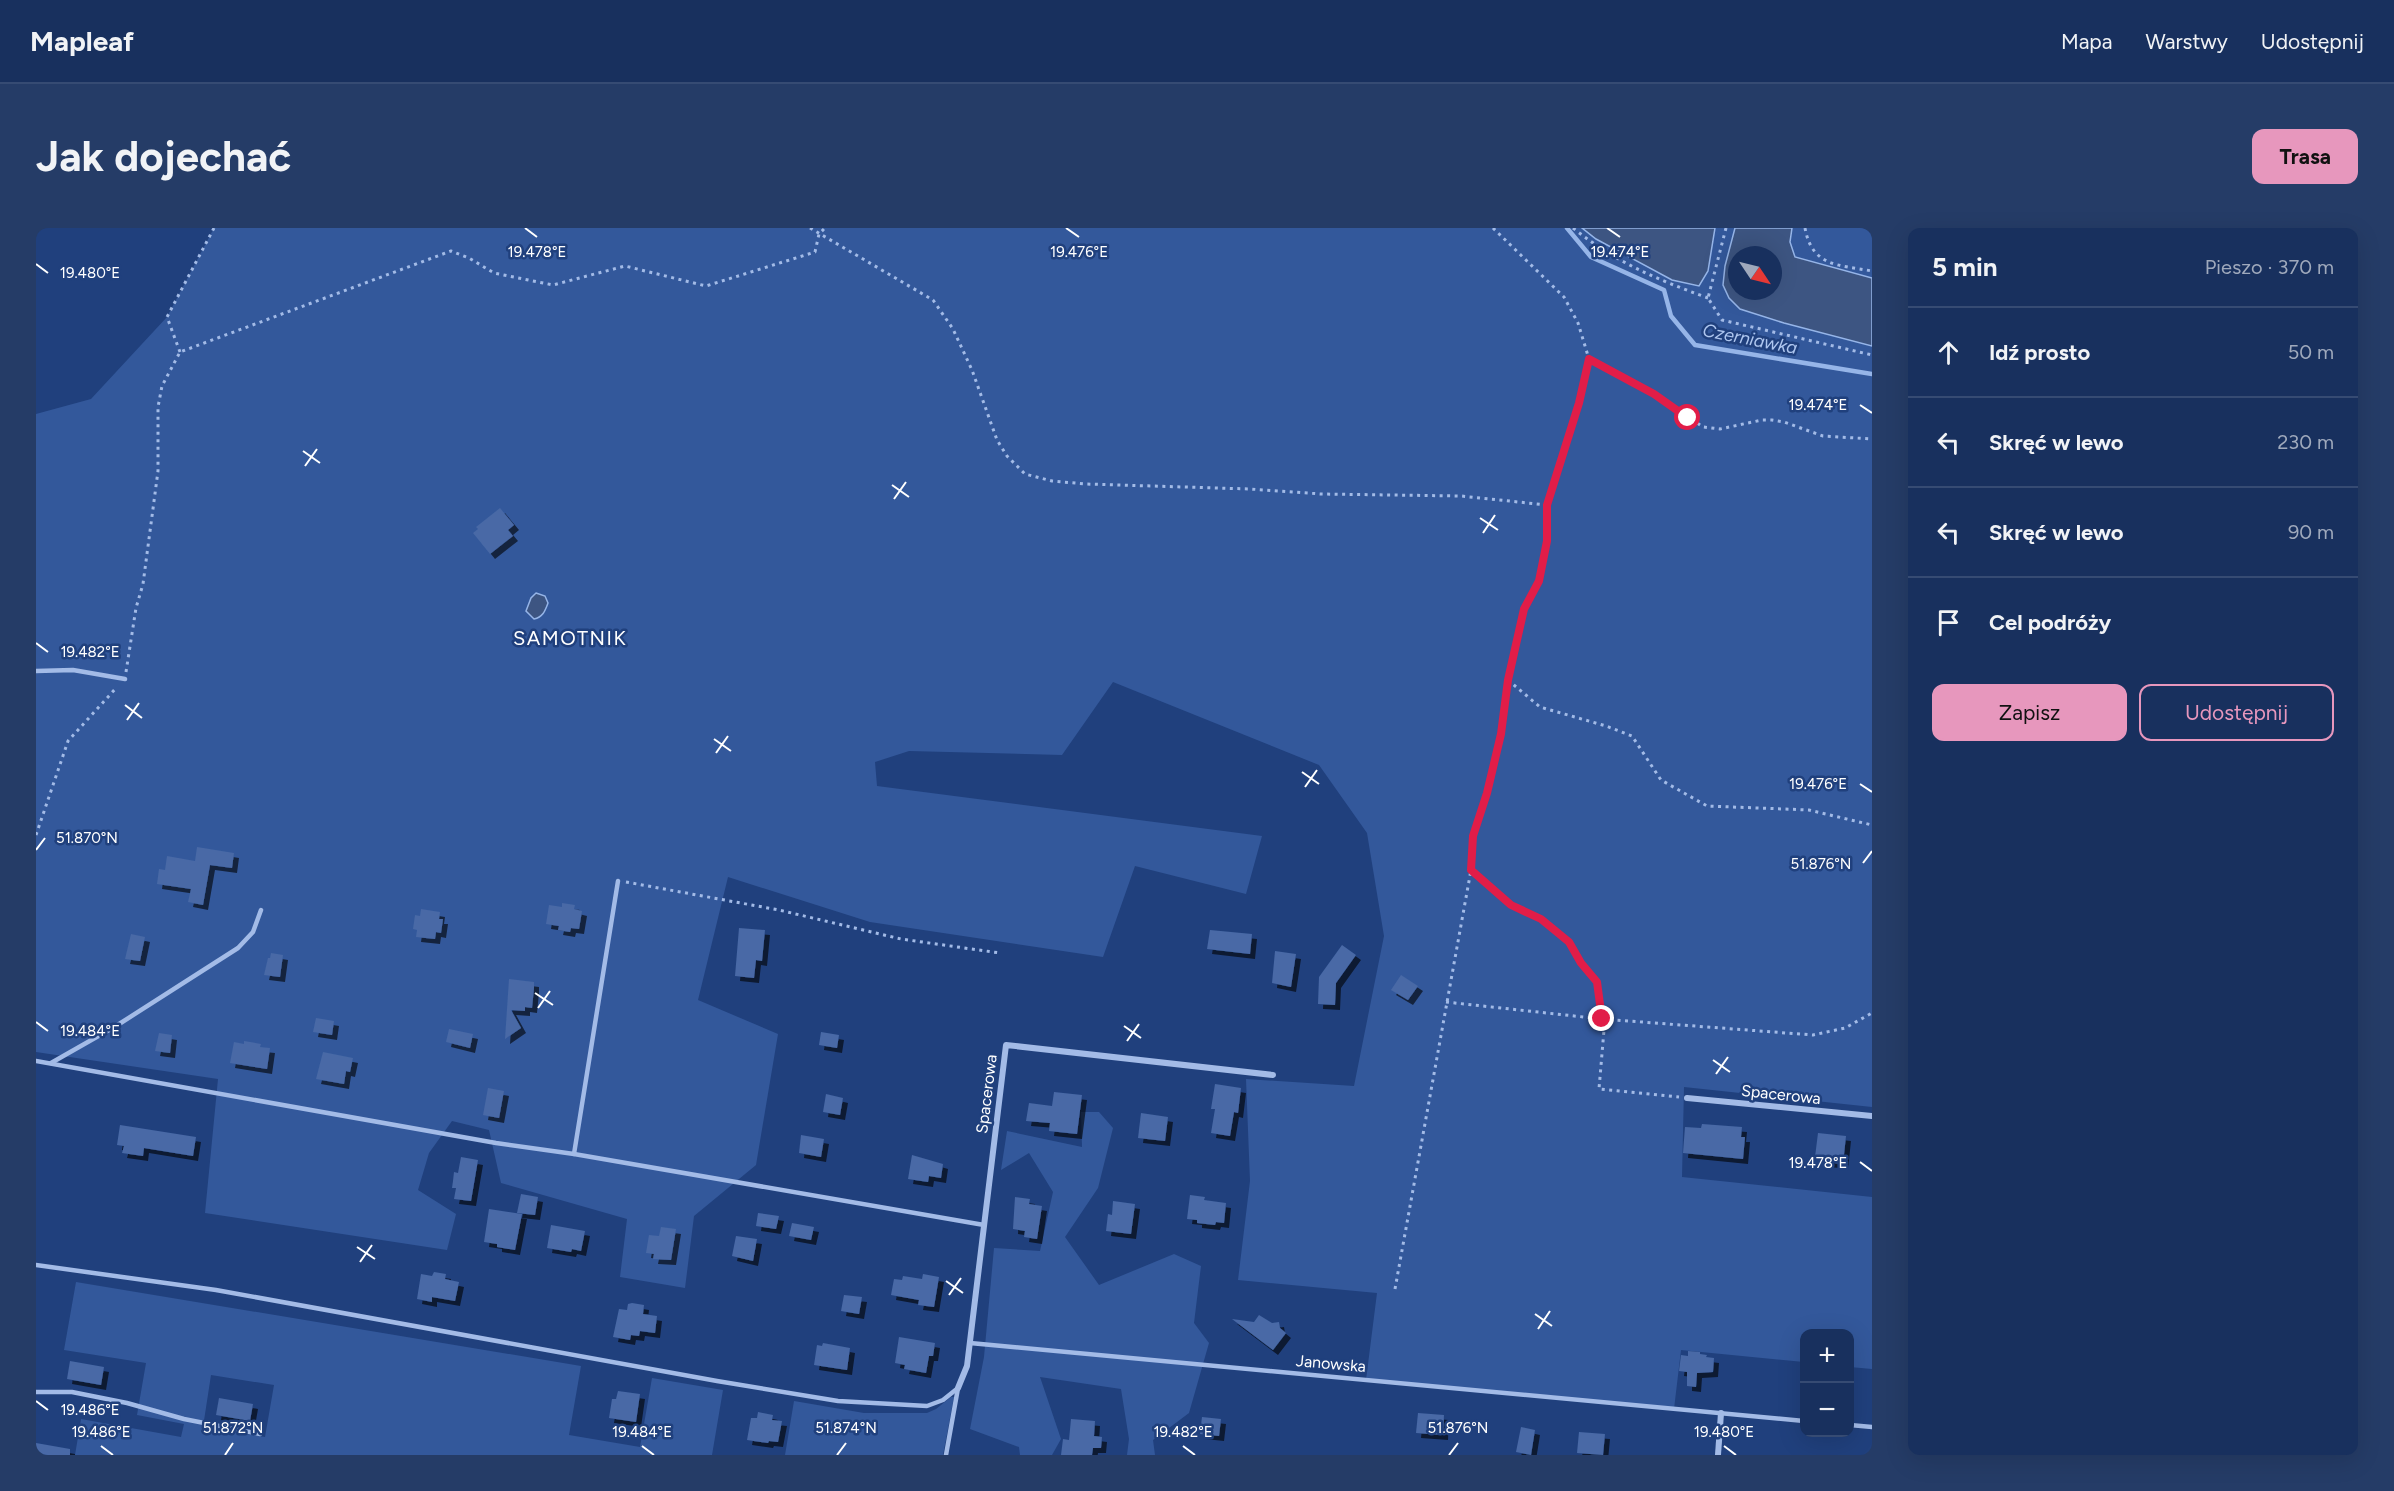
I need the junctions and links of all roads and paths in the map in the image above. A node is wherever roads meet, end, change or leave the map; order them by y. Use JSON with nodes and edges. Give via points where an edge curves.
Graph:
{"nodes":[{"id":1,"x":214,"y":228,"type":"edge"},
{"id":2,"x":810,"y":228,"type":"edge"},
{"id":3,"x":825,"y":228,"type":"edge"},
{"id":4,"x":1493,"y":228,"type":"edge"},
{"id":5,"x":1573,"y":228,"type":"edge"},
{"id":6,"x":1726,"y":228,"type":"edge"},
{"id":7,"x":1805,"y":228,"type":"edge"},
{"id":8,"x":819,"y":234,"type":"junction"},
{"id":9,"x":1872,"y":271,"type":"edge"},
{"id":10,"x":1708,"y":298,"type":"junction"},
{"id":11,"x":180,"y":352,"type":"junction"},
{"id":12,"x":1872,"y":355,"type":"edge"},
{"id":13,"x":1589,"y":359,"type":"junction"},
{"id":14,"x":1872,"y":439,"type":"edge"},
{"id":15,"x":1547,"y":505,"type":"junction"},
{"id":16,"x":36,"y":671,"type":"edge"},
{"id":17,"x":125,"y":679,"type":"junction"},
{"id":18,"x":1508,"y":680,"type":"junction"},
{"id":19,"x":1872,"y":825,"type":"edge"},
{"id":20,"x":36,"y":835,"type":"edge"},
{"id":21,"x":1471,"y":870,"type":"junction"},
{"id":22,"x":618,"y":881,"type":"joint"},
{"id":23,"x":261,"y":910,"type":"dead end"},
{"id":24,"x":1000,"y":953,"type":"dead end"},
{"id":25,"x":1446,"y":1002,"type":"junction"},
{"id":26,"x":1872,"y":1013,"type":"edge"},
{"id":27,"x":1602,"y":1019,"type":"junction"},
{"id":28,"x":36,"y":1061,"type":"edge"},
{"id":29,"x":51,"y":1064,"type":"junction"},
{"id":30,"x":1273,"y":1075,"type":"dead end"},
{"id":31,"x":1687,"y":1098,"type":"joint"},
{"id":32,"x":1872,"y":1116,"type":"edge"},
{"id":33,"x":574,"y":1154,"type":"junction"},
{"id":34,"x":984,"y":1225,"type":"junction"},
{"id":35,"x":36,"y":1265,"type":"edge"},
{"id":36,"x":1395,"y":1289,"type":"dead end"},
{"id":37,"x":970,"y":1343,"type":"junction"},
{"id":38,"x":958,"y":1388,"type":"junction"},
{"id":39,"x":36,"y":1392,"type":"edge"},
{"id":40,"x":1721,"y":1413,"type":"junction"},
{"id":41,"x":1800,"y":1421,"type":"edge"},
{"id":42,"x":1854,"y":1425,"type":"edge"},
{"id":43,"x":1872,"y":1427,"type":"edge"},
{"id":44,"x":261,"y":1434,"type":"dead end"},
{"id":45,"x":946,"y":1455,"type":"edge"},
{"id":46,"x":1718,"y":1455,"type":"edge"}],
"edges":[{"from":1,"to":11,"type":"path","via":[[168,316]]},
{"from":2,"to":8,"type":"path"},
{"from":3,"to":8,"type":"path"},
{"from":4,"to":13,"type":"path","via":[[1564,297],[1578,323]]},
{"from":5,"to":10,"type":"path","via":[[1650,277]]},
{"from":6,"to":10,"type":"path"},
{"from":7,"to":9,"type":"path","via":[[1808,244],[1820,259]]},
{"from":8,"to":11,"type":"path","via":[[816,252],[706,286],[625,266],[554,285],[495,273],[451,251]]},
{"from":8,"to":15,"type":"path","via":[[933,300],[968,360],[997,440],[1026,474],[1086,484],[1461,496]]},
{"from":10,"to":12,"type":"path","via":[[1722,320]]},
{"from":11,"to":17,"type":"path","via":[[162,386],[158,407],[158,471]]},
{"from":13,"to":14,"type":"path","via":[[1654,394],[1703,427],[1720,429],[1772,420],[1823,436]]},
{"from":13,"to":15,"type":"path"},
{"from":15,"to":18,"type":"path","via":[[1547,541],[1539,581],[1524,609]]},
{"from":16,"to":17,"type":"lane","via":[[73,670]]},
{"from":17,"to":20,"type":"path","via":[[68,741]]},
{"from":18,"to":19,"type":"path","via":[[1540,707],[1632,736],[1661,780],[1707,806],[1809,810]]},
{"from":18,"to":21,"type":"path","via":[[1501,734],[1473,836]]},
{"from":21,"to":25,"type":"path"},
{"from":21,"to":27,"type":"path","via":[[1511,905],[1541,919],[1569,942],[1597,982]]},
{"from":22,"to":24,"type":"path","via":[[779,910],[901,939]]},
{"from":22,"to":33,"type":"lane"},
{"from":23,"to":29,"type":"lane","via":[[253,932],[238,948]]},
{"from":25,"to":27,"type":"path"},
{"from":25,"to":36,"type":"path"},
{"from":26,"to":27,"type":"path","via":[[1845,1028],[1813,1035]]},
{"from":27,"to":31,"type":"path","via":[[1599,1089]]},
{"from":28,"to":29,"type":"lane"},
{"from":29,"to":33,"type":"lane"},
{"from":30,"to":34,"type":"street","name":"Spacerowa","via":[[1006,1045]]},
{"from":31,"to":32,"type":"street","name":"Spacerowa"},
{"from":33,"to":34,"type":"lane"},
{"from":34,"to":37,"type":"street","name":"Spacerowa"},
{"from":35,"to":38,"type":"lane","via":[[216,1290],[838,1401],[927,1406]]},
{"from":37,"to":38,"type":"street"},
{"from":37,"to":40,"type":"lane","name":"Janowska"},
{"from":38,"to":45,"type":"lane"},
{"from":39,"to":44,"type":"lane","via":[[72,1392]]},
{"from":40,"to":41,"type":"lane","name":"Janowska"},
{"from":40,"to":46,"type":"street"},
{"from":42,"to":43,"type":"lane"}]}
